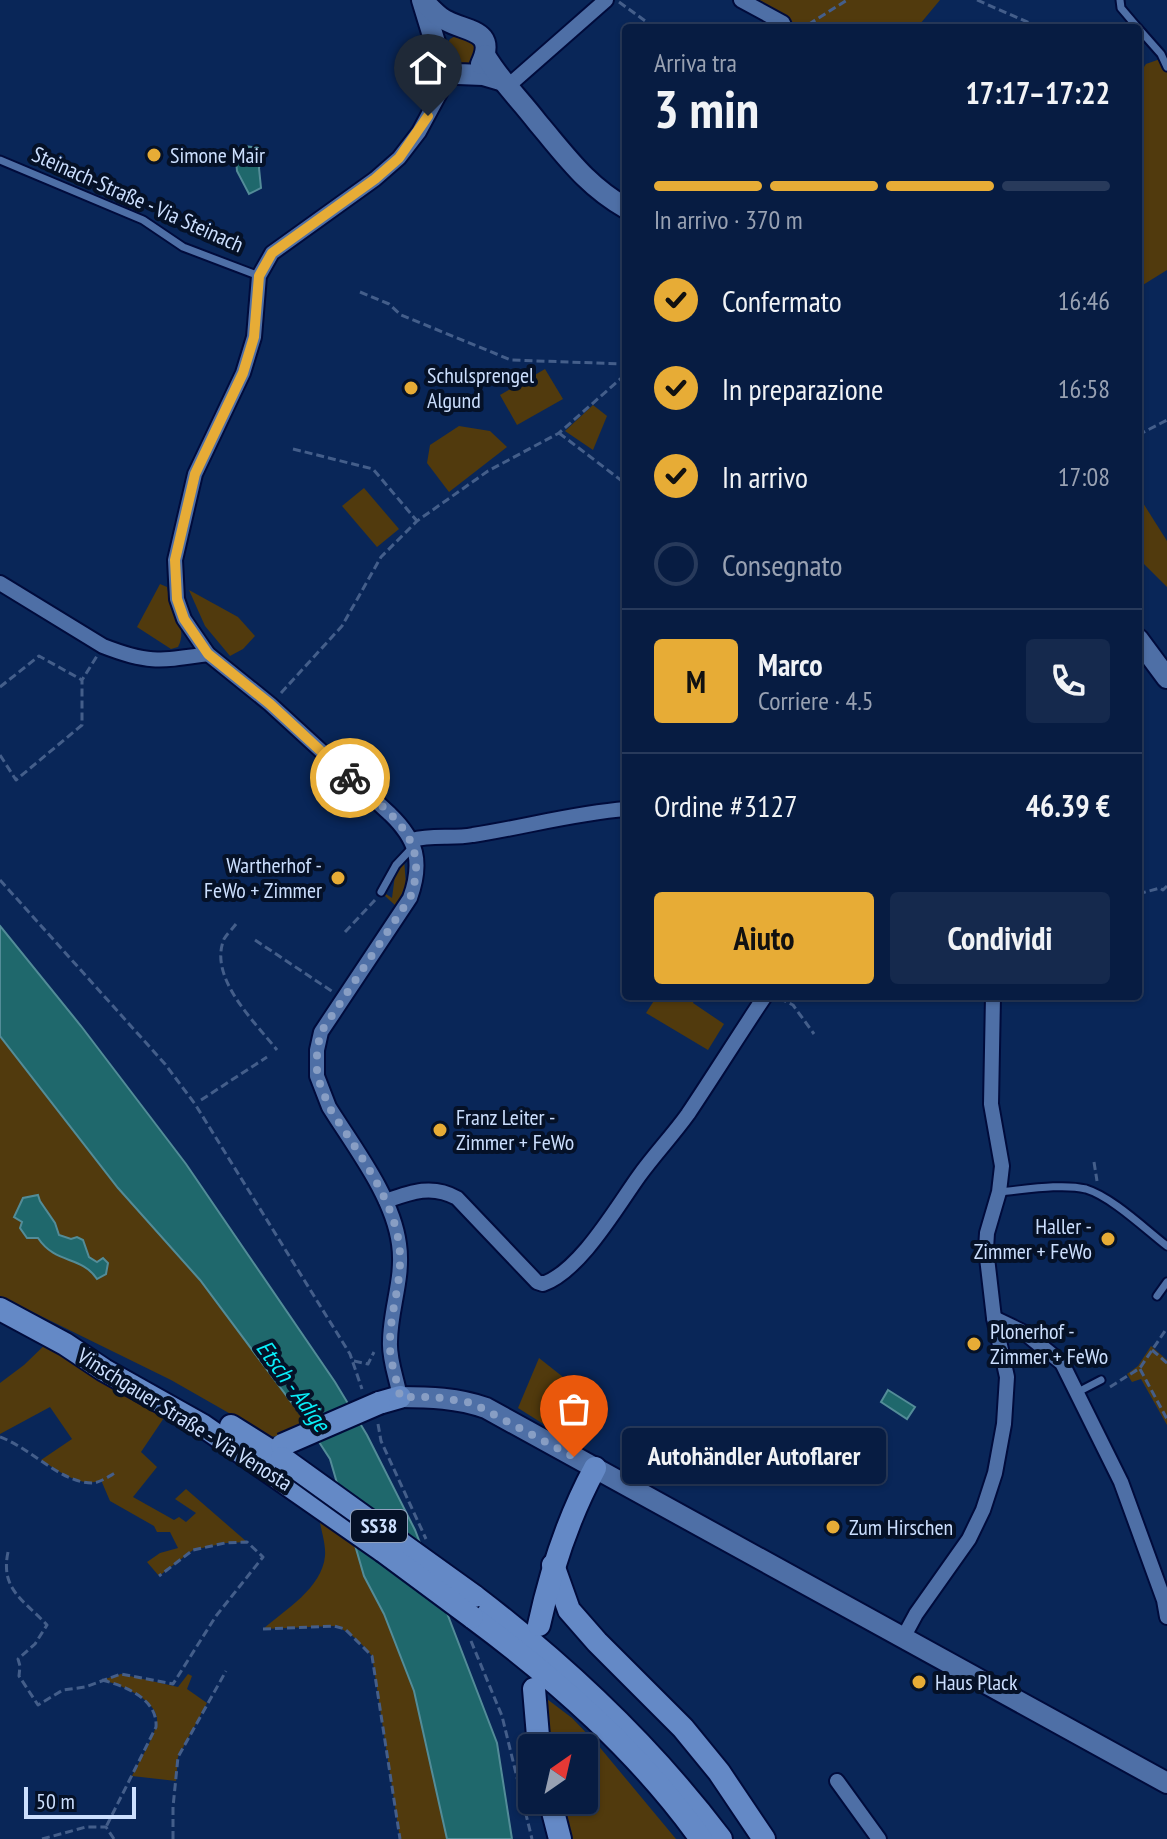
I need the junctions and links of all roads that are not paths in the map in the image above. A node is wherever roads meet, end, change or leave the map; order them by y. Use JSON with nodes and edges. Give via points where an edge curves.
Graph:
{"nodes":[{"id":1,"x":606,"y":0,"type":"edge"},
{"id":2,"x":741,"y":0,"type":"edge"},
{"id":3,"x":1120,"y":0,"type":"edge"},
{"id":4,"x":422,"y":1,"type":"edge"},
{"id":5,"x":784,"y":24,"type":"edge"},
{"id":6,"x":1135,"y":24,"type":"edge"},
{"id":7,"x":463,"y":26,"type":"junction"},
{"id":8,"x":1142,"y":33,"type":"edge"},
{"id":9,"x":485,"y":55,"type":"junction"},
{"id":10,"x":451,"y":65,"type":"junction"},
{"id":11,"x":1167,"y":67,"type":"edge"},
{"id":12,"x":504,"y":84,"type":"junction"},
{"id":13,"x":0,"y":160,"type":"edge"},
{"id":14,"x":622,"y":205,"type":"edge"},
{"id":15,"x":259,"y":276,"type":"junction"},
{"id":16,"x":0,"y":583,"type":"edge"},
{"id":17,"x":1142,"y":644,"type":"edge"},
{"id":18,"x":208,"y":654,"type":"junction"},
{"id":19,"x":1167,"y":678,"type":"edge"},
{"id":20,"x":622,"y":809,"type":"edge"},
{"id":21,"x":413,"y":843,"type":"junction"},
{"id":22,"x":380,"y":893,"type":"road end"},
{"id":23,"x":762,"y":1000,"type":"edge"},
{"id":24,"x":993,"y":1000,"type":"edge"},
{"id":25,"x":999,"y":1192,"type":"junction"},
{"id":26,"x":386,"y":1201,"type":"junction"},
{"id":27,"x":1167,"y":1246,"type":"edge"},
{"id":28,"x":1167,"y":1282,"type":"edge"},
{"id":29,"x":1157,"y":1296,"type":"dead end"},
{"id":30,"x":0,"y":1309,"type":"edge"},
{"id":31,"x":994,"y":1318,"type":"junction"},
{"id":32,"x":65,"y":1344,"type":"junction"},
{"id":33,"x":1101,"y":1380,"type":"dead end"},
{"id":34,"x":1076,"y":1393,"type":"junction"},
{"id":35,"x":379,"y":1401,"type":"junction"},
{"id":36,"x":277,"y":1451,"type":"junction"},
{"id":37,"x":595,"y":1468,"type":"junction"},
{"id":38,"x":553,"y":1565,"type":"junction"},
{"id":39,"x":472,"y":1617,"type":"junction"},
{"id":40,"x":1167,"y":1617,"type":"edge"},
{"id":41,"x":539,"y":1625,"type":"dead end"},
{"id":42,"x":903,"y":1638,"type":"junction"},
{"id":43,"x":534,"y":1689,"type":"dead end"},
{"id":44,"x":538,"y":1734,"type":"edge"},
{"id":45,"x":837,"y":1781,"type":"dead end"},
{"id":46,"x":1167,"y":1783,"type":"edge"},
{"id":47,"x":554,"y":1814,"type":"edge"},
{"id":48,"x":560,"y":1839,"type":"edge"},
{"id":49,"x":701,"y":1839,"type":"edge"},
{"id":50,"x":721,"y":1839,"type":"edge"},
{"id":51,"x":764,"y":1839,"type":"edge"},
{"id":52,"x":879,"y":1839,"type":"edge"}],
"edges":[{"from":1,"to":12,"type":"street"},
{"from":2,"to":5,"type":"street"},
{"from":3,"to":6,"type":"lane"},
{"from":4,"to":7,"type":"main road","via":[[445,21]]},
{"from":4,"to":10,"type":"main road"},
{"from":7,"to":9,"type":"main road","via":[[481,36]]},
{"from":7,"to":10,"type":"main road","via":[[450,29],[441,40]]},
{"from":8,"to":11,"type":"lane"},
{"from":9,"to":10,"type":"main road","via":[[480,66]]},
{"from":9,"to":12,"type":"main road"},
{"from":10,"to":12,"type":"main road"},
{"from":10,"to":15,"type":"street","name":"Steinach-Straße - Via Steinach","via":[[419,132],[399,158],[272,253]]},
{"from":12,"to":14,"type":"main road","via":[[578,172]]},
{"from":13,"to":15,"type":"lane","name":"Steinach-Straße - Via Steinach","via":[[143,220],[183,247]]},
{"from":15,"to":18,"type":"street","name":"Steinach-Straße - Via Steinach","via":[[254,337],[243,373],[195,474],[175,560],[184,619]]},
{"from":16,"to":18,"type":"street","via":[[103,646],[145,661]]},
{"from":17,"to":19,"type":"main road"},
{"from":18,"to":21,"type":"street","name":"Steinach-Straße - Via Steinach","via":[[390,814]]},
{"from":20,"to":21,"type":"street","via":[[471,836],[430,836]]},
{"from":21,"to":22,"type":"lane"},
{"from":21,"to":26,"type":"street","via":[[416,880],[410,898],[319,1039],[317,1076],[329,1107]]},
{"from":23,"to":26,"type":"street","via":[[600,1233],[548,1282],[537,1282],[446,1192],[414,1190]]},
{"from":24,"to":25,"type":"street","via":[[991,1104],[1002,1166]]},
{"from":25,"to":27,"type":"lane","via":[[1087,1190]]},
{"from":25,"to":31,"type":"street","via":[[987,1233]]},
{"from":26,"to":35,"type":"street","via":[[400,1247],[400,1282]]},
{"from":28,"to":29,"type":"lane"},
{"from":30,"to":32,"type":"main road","name":"Vinschgauer Straße - Via Venosta","number":"SS38"},
{"from":31,"to":34,"type":"street","via":[[1053,1354]]},
{"from":31,"to":42,"type":"street","via":[[1007,1377],[995,1473],[969,1539]]},
{"from":32,"to":36,"type":"main road","name":"Vinschgauer Straße - Via Venosta","number":"SS38","via":[[93,1352],[173,1392]]},
{"from":32,"to":39,"type":"main road","name":"Vinschgauer Straße - Via Venosta","number":"SS38","bridge":true,"via":[[202,1425]]},
{"from":33,"to":34,"type":"lane"},
{"from":34,"to":40,"type":"street","via":[[1121,1482]]},
{"from":35,"to":36,"type":"main road","bridge":true},
{"from":35,"to":37,"type":"main road","via":[[435,1397],[472,1403]]},
{"from":36,"to":39,"type":"main road","name":"Vinschgauer Straße - Via Venosta","number":"SS38","bridge":true},
{"from":37,"to":38,"type":"main road"},
{"from":37,"to":42,"type":"main road"},
{"from":38,"to":41,"type":"main road"},
{"from":38,"to":51,"type":"main road","via":[[569,1610],[683,1728]]},
{"from":39,"to":49,"type":"main road","name":"Vinschgauer Straße - Via Venosta","number":"SS38","via":[[574,1698]]},
{"from":39,"to":50,"type":"main road","name":"Vinschgauer Straße - Via Venosta","number":"SS38","via":[[520,1631],[601,1702],[688,1795]]},
{"from":42,"to":46,"type":"main road"},
{"from":43,"to":44,"type":"main road"},
{"from":45,"to":52,"type":"street"},
{"from":47,"to":48,"type":"main road"}]}
